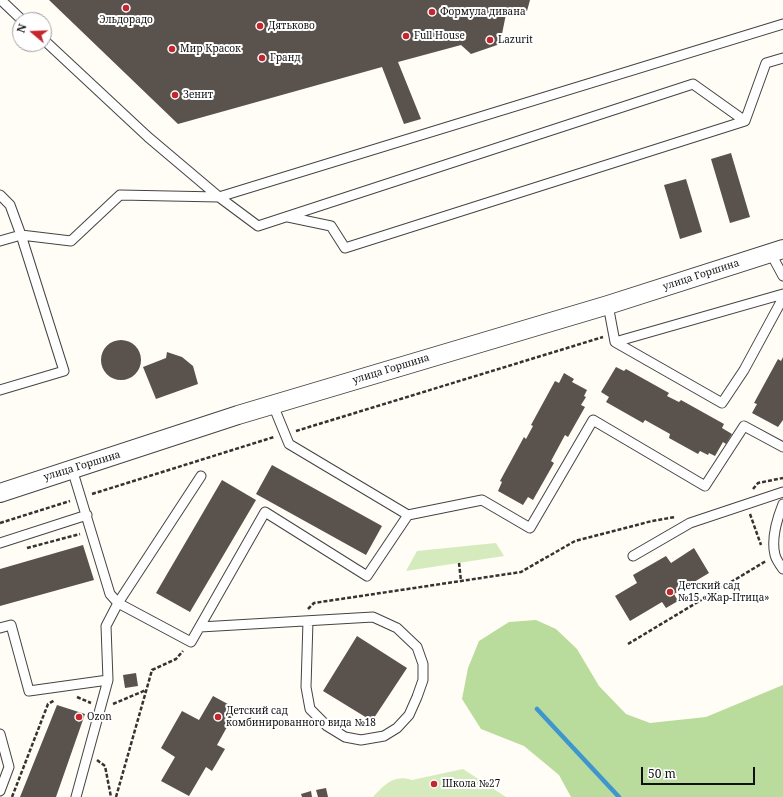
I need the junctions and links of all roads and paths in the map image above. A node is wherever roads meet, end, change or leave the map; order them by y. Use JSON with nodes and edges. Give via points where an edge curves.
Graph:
{"nodes":[{"id":1,"x":1,"y":0,"type":"edge"},
{"id":2,"x":14,"y":12,"type":"edge"},
{"id":3,"x":783,"y":24,"type":"edge"},
{"id":4,"x":52,"y":47,"type":"edge"},
{"id":5,"x":783,"y":58,"type":"edge"},
{"id":6,"x":745,"y":121,"type":"junction"},
{"id":7,"x":0,"y":195,"type":"edge"},
{"id":8,"x":218,"y":197,"type":"junction"},
{"id":9,"x":286,"y":217,"type":"junction"},
{"id":10,"x":21,"y":235,"type":"junction"},
{"id":11,"x":0,"y":241,"type":"edge"},
{"id":12,"x":777,"y":251,"type":"edge"},
{"id":13,"x":783,"y":276,"type":"edge"},
{"id":14,"x":783,"y":294,"type":"edge"},
{"id":15,"x":783,"y":298,"type":"edge"},
{"id":16,"x":608,"y":305,"type":"junction"},
{"id":17,"x":614,"y":338,"type":"junction"},
{"id":18,"x":0,"y":390,"type":"edge"},
{"id":19,"x":273,"y":405,"type":"junction"},
{"id":20,"x":285,"y":434,"type":"junction"},
{"id":21,"x":783,"y":447,"type":"edge"},
{"id":22,"x":72,"y":469,"type":"junction"},
{"id":23,"x":201,"y":476,"type":"dead end"},
{"id":24,"x":783,"y":478,"type":"edge"},
{"id":25,"x":783,"y":492,"type":"edge"},
{"id":26,"x":0,"y":493,"type":"edge"},
{"id":27,"x":81,"y":498,"type":"junction"},
{"id":28,"x":783,"y":504,"type":"edge"},
{"id":29,"x":746,"y":505,"type":"junction"},
{"id":30,"x":87,"y":515,"type":"junction"},
{"id":31,"x":408,"y":515,"type":"junction"},
{"id":32,"x":652,"y":521,"type":"dead end"},
{"id":33,"x":0,"y":523,"type":"edge"},
{"id":34,"x":92,"y":530,"type":"junction"},
{"id":35,"x":0,"y":543,"type":"edge"},
{"id":36,"x":762,"y":547,"type":"dead end"},
{"id":37,"x":20,"y":550,"type":"dead end"},
{"id":38,"x":764,"y":554,"type":"dead end"},
{"id":39,"x":633,"y":556,"type":"dead end"},
{"id":40,"x":459,"y":563,"type":"dead end"},
{"id":41,"x":771,"y":567,"type":"dead end"},
{"id":42,"x":754,"y":568,"type":"dead end"},
{"id":43,"x":783,"y":569,"type":"edge"},
{"id":44,"x":461,"y":581,"type":"junction"},
{"id":45,"x":118,"y":603,"type":"junction"},
{"id":46,"x":306,"y":617,"type":"junction"},
{"id":47,"x":200,"y":626,"type":"junction"},
{"id":48,"x":0,"y":628,"type":"edge"},
{"id":49,"x":191,"y":642,"type":"junction"},
{"id":50,"x":628,"y":644,"type":"dead end"},
{"id":51,"x":108,"y":680,"type":"junction"},
{"id":52,"x":146,"y":690,"type":"junction"},
{"id":53,"x":62,"y":697,"type":"dead end"},
{"id":54,"x":73,"y":697,"type":"dead end"},
{"id":55,"x":100,"y":707,"type":"junction"},
{"id":56,"x":0,"y":734,"type":"edge"},
{"id":57,"x":88,"y":752,"type":"junction"},
{"id":58,"x":0,"y":791,"type":"edge"},
{"id":59,"x":12,"y":797,"type":"edge"},
{"id":60,"x":76,"y":797,"type":"edge"},
{"id":61,"x":111,"y":797,"type":"edge"},
{"id":62,"x":116,"y":797,"type":"edge"}],
"edges":[{"from":1,"to":2,"type":"lane"},
{"from":3,"to":8,"type":"lane"},
{"from":4,"to":8,"type":"lane","via":[[148,137]]},
{"from":5,"to":6,"type":"lane","via":[[766,63]]},
{"from":6,"to":9,"type":"lane","via":[[345,248],[331,226]]},
{"from":6,"to":9,"type":"lane","via":[[693,84]]},
{"from":7,"to":10,"type":"lane","via":[[10,205]]},
{"from":8,"to":9,"type":"lane","via":[[258,226]]},
{"from":8,"to":10,"type":"lane","via":[[120,195],[71,241]]},
{"from":10,"to":11,"type":"lane"},
{"from":10,"to":18,"type":"lane","via":[[64,372]]},
{"from":12,"to":13,"type":"lane"},
{"from":12,"to":16,"type":"street","name":"улица Горшина"},
{"from":14,"to":17,"type":"lane"},
{"from":15,"to":17,"type":"lane","via":[[744,370],[722,403]]},
{"from":16,"to":17,"type":"lane"},
{"from":16,"to":19,"type":"street","name":"улица Горшина"},
{"from":17,"to":20,"type":"path"},
{"from":19,"to":20,"type":"lane"},
{"from":19,"to":22,"type":"street","name":"улица Горшина"},
{"from":20,"to":27,"type":"path"},
{"from":20,"to":31,"type":"lane","via":[[289,444]]},
{"from":21,"to":31,"type":"lane","via":[[744,426],[705,486],[593,420],[530,528],[482,500]]},
{"from":22,"to":26,"type":"street","name":"улица Горшина"},
{"from":22,"to":27,"type":"lane"},
{"from":23,"to":45,"type":"lane"},
{"from":24,"to":29,"type":"path","via":[[758,483],[750,492]]},
{"from":25,"to":29,"type":"lane"},
{"from":27,"to":30,"type":"lane"},
{"from":27,"to":33,"type":"path"},
{"from":28,"to":43,"type":"lane","via":[[774,540],[775,556]]},
{"from":29,"to":36,"type":"path"},
{"from":29,"to":39,"type":"lane","via":[[690,523]]},
{"from":30,"to":34,"type":"lane"},
{"from":30,"to":35,"type":"lane"},
{"from":31,"to":47,"type":"lane","via":[[367,576],[265,512]]},
{"from":32,"to":44,"type":"path","via":[[575,541],[521,572]]},
{"from":34,"to":37,"type":"path"},
{"from":34,"to":45,"type":"lane","via":[[110,594]]},
{"from":38,"to":41,"type":"path"},
{"from":40,"to":44,"type":"path"},
{"from":42,"to":50,"type":"path"},
{"from":44,"to":46,"type":"path","via":[[314,602]]},
{"from":45,"to":49,"type":"lane"},
{"from":45,"to":51,"type":"lane","via":[[106,626]]},
{"from":46,"to":46,"type":"lane","via":[[306,687],[310,709],[327,726],[345,737],[361,740],[384,736],[397,728],[409,714],[423,680],[423,664],[417,647],[397,628],[373,617]]},
{"from":46,"to":47,"type":"lane"},
{"from":47,"to":49,"type":"lane"},
{"from":48,"to":51,"type":"lane","via":[[11,625],[29,691]]},
{"from":49,"to":52,"type":"path","via":[[176,659],[152,670]]},
{"from":51,"to":55,"type":"lane"},
{"from":52,"to":55,"type":"path"},
{"from":52,"to":62,"type":"path"},
{"from":53,"to":59,"type":"path","via":[[48,704]]},
{"from":54,"to":55,"type":"path"},
{"from":55,"to":57,"type":"lane"},
{"from":56,"to":58,"type":"lane","via":[[9,767]]},
{"from":57,"to":60,"type":"lane"},
{"from":57,"to":61,"type":"path","via":[[105,766]]}]}
